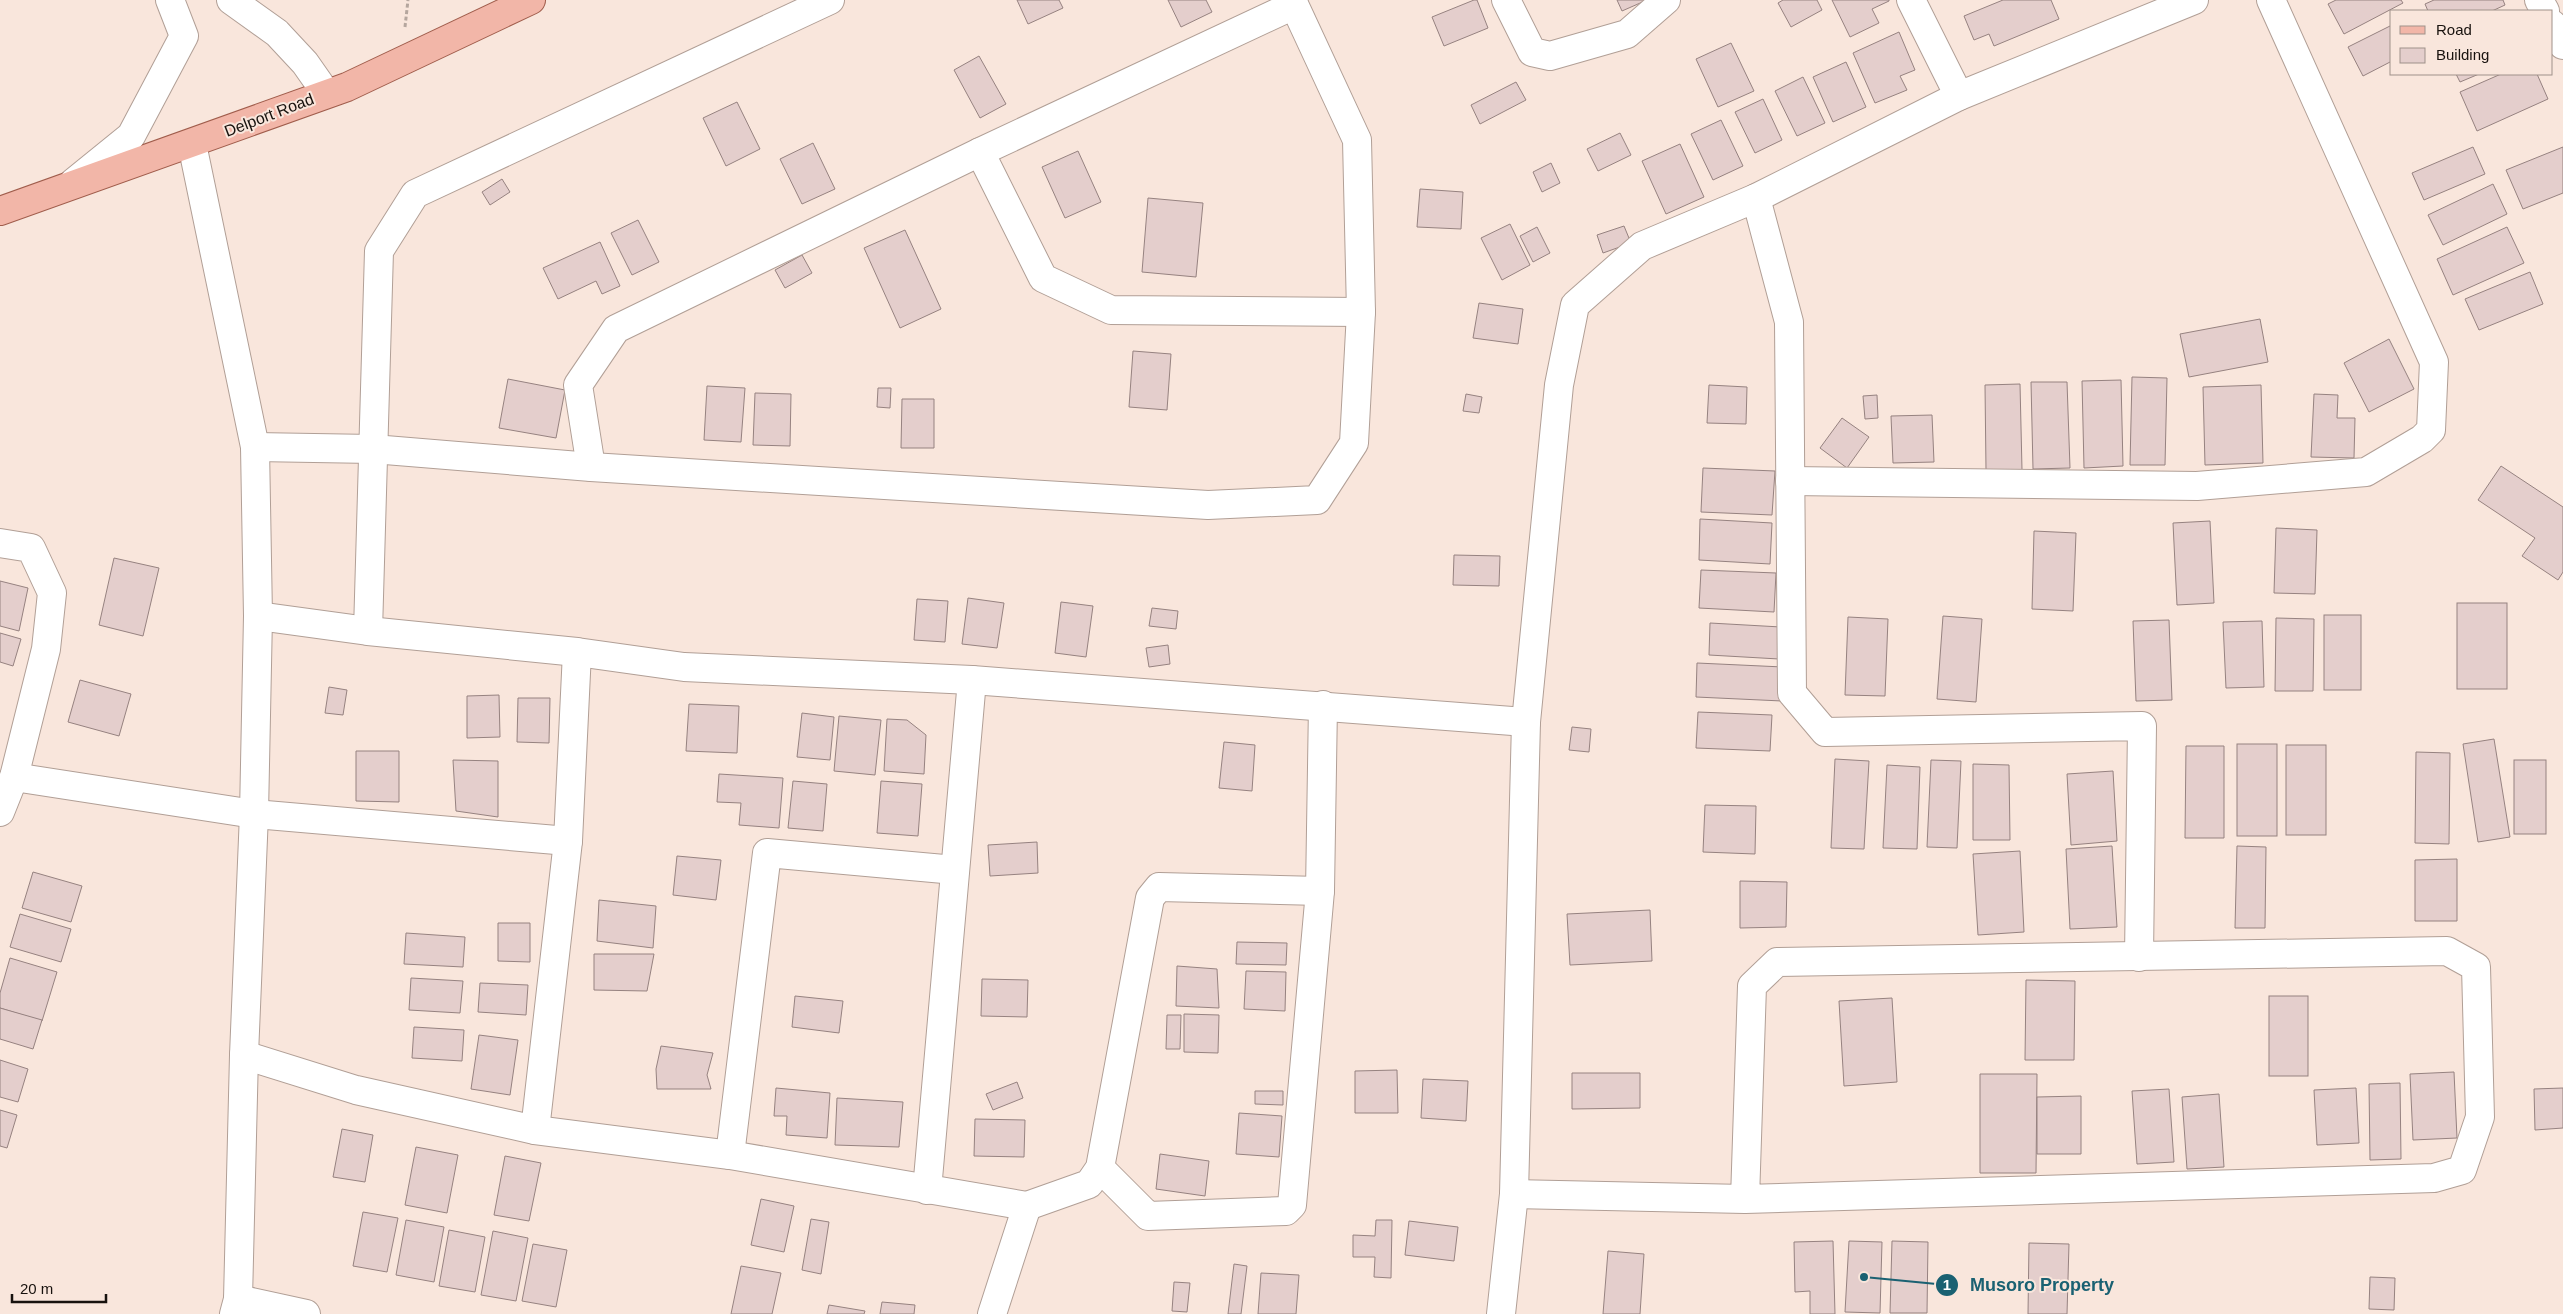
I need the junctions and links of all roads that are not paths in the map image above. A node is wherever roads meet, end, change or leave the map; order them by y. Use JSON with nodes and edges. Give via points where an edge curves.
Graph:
{"nodes":[{"id":1,"x":170,"y":0,"type":"edge"},
{"id":2,"x":231,"y":0,"type":"edge"},
{"id":3,"x":530,"y":0,"type":"edge"},
{"id":4,"x":830,"y":0,"type":"edge"},
{"id":5,"x":1506,"y":0,"type":"edge"},
{"id":6,"x":1666,"y":0,"type":"edge"},
{"id":7,"x":1911,"y":0,"type":"edge"},
{"id":8,"x":2194,"y":0,"type":"edge"},
{"id":9,"x":2271,"y":0,"type":"edge"},
{"id":10,"x":1293,"y":2,"type":"edge"},
{"id":11,"x":2553,"y":26,"type":"edge"},
{"id":12,"x":2563,"y":45,"type":"edge"},
{"id":13,"x":326,"y":93,"type":"junction"},
{"id":14,"x":1959,"y":96,"type":"junction"},
{"id":15,"x":192,"y":144,"type":"junction"},
{"id":16,"x":980,"y":152,"type":"junction"},
{"id":17,"x":70,"y":186,"type":"junction"},
{"id":18,"x":1756,"y":198,"type":"junction"},
{"id":19,"x":0,"y":211,"type":"edge"},
{"id":20,"x":1361,"y":312,"type":"junction"},
{"id":21,"x":255,"y":447,"type":"junction"},
{"id":22,"x":373,"y":449,"type":"junction"},
{"id":23,"x":591,"y":467,"type":"junction"},
{"id":24,"x":1790,"y":481,"type":"junction"},
{"id":25,"x":0,"y":543,"type":"edge"},
{"id":26,"x":258,"y":616,"type":"junction"},
{"id":27,"x":368,"y":631,"type":"junction"},
{"id":28,"x":577,"y":652,"type":"junction"},
{"id":29,"x":972,"y":680,"type":"junction"},
{"id":30,"x":1323,"y":705,"type":"junction"},
{"id":31,"x":1526,"y":722,"type":"junction"},
{"id":32,"x":14,"y":777,"type":"junction"},
{"id":33,"x":0,"y":812,"type":"edge"},
{"id":34,"x":254,"y":814,"type":"junction"},
{"id":35,"x":568,"y":841,"type":"junction"},
{"id":36,"x":955,"y":870,"type":"junction"},
{"id":37,"x":1320,"y":890,"type":"junction"},
{"id":38,"x":2139,"y":958,"type":"junction"},
{"id":39,"x":244,"y":1055,"type":"junction"},
{"id":40,"x":535,"y":1130,"type":"junction"},
{"id":41,"x":730,"y":1155,"type":"junction"},
{"id":42,"x":1100,"y":1168,"type":"junction"},
{"id":43,"x":928,"y":1190,"type":"junction"},
{"id":44,"x":1514,"y":1194,"type":"junction"},
{"id":45,"x":1746,"y":1199,"type":"junction"},
{"id":46,"x":1027,"y":1206,"type":"junction"},
{"id":47,"x":236,"y":1307,"type":"edge"},
{"id":48,"x":306,"y":1314,"type":"edge"},
{"id":49,"x":992,"y":1314,"type":"edge"},
{"id":50,"x":1501,"y":1314,"type":"edge"}],
"edges":[{"from":1,"to":17,"type":"street","via":[[184,36],[131,136]]},
{"from":2,"to":13,"type":"street","via":[[277,34],[305,62]]},
{"from":3,"to":13,"type":"main road","name":"Delport Road","via":[[347,87]]},
{"from":4,"to":22,"type":"street","via":[[415,194],[379,251]]},
{"from":5,"to":6,"type":"street","via":[[1532,52],[1550,56],[1627,34]]},
{"from":7,"to":14,"type":"street"},
{"from":8,"to":14,"type":"street"},
{"from":9,"to":24,"type":"street","via":[[2434,362],[2431,430],[2422,440],[2366,472],[2197,486]]},
{"from":10,"to":16,"type":"street"},
{"from":10,"to":20,"type":"street","via":[[1358,140]]},
{"from":11,"to":12,"type":"street"},
{"from":13,"to":15,"type":"main road","name":"Delport Road"},
{"from":14,"to":18,"type":"street"},
{"from":15,"to":17,"type":"main road","name":"Delport Road"},
{"from":15,"to":21,"type":"street"},
{"from":16,"to":20,"type":"street","via":[[1043,278],[1111,310]]},
{"from":16,"to":23,"type":"street","via":[[616,329],[578,385]]},
{"from":17,"to":19,"type":"main road","name":"Delport Road"},
{"from":18,"to":24,"type":"street","via":[[1789,322]]},
{"from":18,"to":31,"type":"street","via":[[1642,246],[1576,305],[1559,385]]},
{"from":20,"to":23,"type":"street","via":[[1354,443],[1317,500],[1208,505]]},
{"from":21,"to":22,"type":"street"},
{"from":21,"to":26,"type":"street"},
{"from":22,"to":23,"type":"street"},
{"from":22,"to":27,"type":"street"},
{"from":24,"to":38,"type":"street","via":[[1792,693],[1825,732],[2142,726]]},
{"from":25,"to":32,"type":"street","via":[[31,548],[52,593],[46,649]]},
{"from":26,"to":27,"type":"street"},
{"from":26,"to":34,"type":"street"},
{"from":27,"to":28,"type":"street"},
{"from":28,"to":29,"type":"street","via":[[684,667]]},
{"from":28,"to":35,"type":"street"},
{"from":29,"to":30,"type":"street"},
{"from":29,"to":36,"type":"street"},
{"from":30,"to":31,"type":"street"},
{"from":30,"to":37,"type":"street"},
{"from":31,"to":44,"type":"street"},
{"from":32,"to":33,"type":"street"},
{"from":32,"to":34,"type":"street"},
{"from":34,"to":35,"type":"street"},
{"from":34,"to":39,"type":"street"},
{"from":35,"to":40,"type":"street"},
{"from":36,"to":41,"type":"street","via":[[767,853]]},
{"from":36,"to":43,"type":"street"},
{"from":37,"to":42,"type":"street","via":[[1159,887],[1150,898]]},
{"from":37,"to":42,"type":"street","via":[[1292,1205],[1286,1211],[1148,1216]]},
{"from":38,"to":45,"type":"street","via":[[1777,962],[1752,986]]},
{"from":38,"to":45,"type":"street","via":[[2447,951],[2476,968],[2480,1116],[2462,1170],[2434,1178]]},
{"from":39,"to":40,"type":"street","via":[[356,1090]]},
{"from":39,"to":47,"type":"street"},
{"from":40,"to":41,"type":"street"},
{"from":41,"to":43,"type":"street"},
{"from":42,"to":46,"type":"street","via":[[1089,1184]]},
{"from":43,"to":46,"type":"street"},
{"from":44,"to":45,"type":"street"},
{"from":44,"to":50,"type":"street"},
{"from":46,"to":49,"type":"street"},
{"from":47,"to":48,"type":"street"}]}
